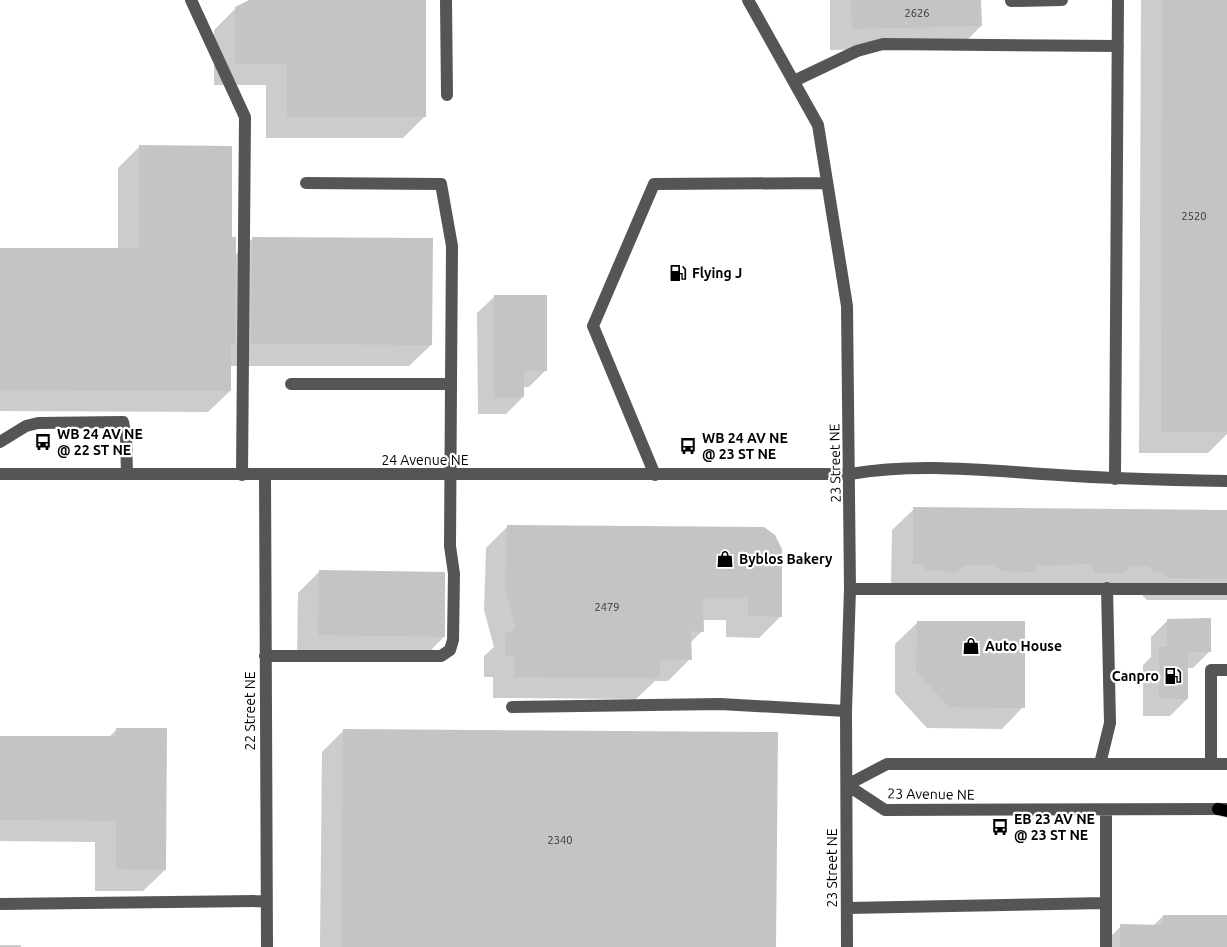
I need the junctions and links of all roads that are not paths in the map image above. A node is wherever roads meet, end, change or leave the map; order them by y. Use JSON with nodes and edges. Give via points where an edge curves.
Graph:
{"nodes":[{"id":1,"x":191,"y":0,"type":"edge"},
{"id":2,"x":446,"y":0,"type":"edge"},
{"id":3,"x":748,"y":0,"type":"edge"},
{"id":4,"x":1011,"y":0,"type":"edge"},
{"id":5,"x":1062,"y":0,"type":"edge"},
{"id":6,"x":1118,"y":0,"type":"edge"},
{"id":7,"x":1118,"y":46,"type":"junction"},
{"id":8,"x":794,"y":81,"type":"junction"},
{"id":9,"x":447,"y":95,"type":"dead end"},
{"id":10,"x":306,"y":183,"type":"dead end"},
{"id":11,"x":827,"y":183,"type":"junction"},
{"id":12,"x":290,"y":384,"type":"dead end"},
{"id":13,"x":451,"y":384,"type":"junction"},
{"id":14,"x":0,"y":442,"type":"edge"},
{"id":15,"x":0,"y":474,"type":"edge"},
{"id":16,"x":127,"y":474,"type":"junction"},
{"id":17,"x":850,"y":474,"type":"junction"},
{"id":18,"x":242,"y":475,"type":"junction"},
{"id":19,"x":265,"y":475,"type":"junction"},
{"id":20,"x":451,"y":475,"type":"junction"},
{"id":21,"x":655,"y":475,"type":"junction"},
{"id":22,"x":1115,"y":479,"type":"junction"},
{"id":23,"x":1227,"y":481,"type":"edge"},
{"id":24,"x":1107,"y":588,"type":"junction"},
{"id":25,"x":850,"y":589,"type":"junction"},
{"id":26,"x":1227,"y":589,"type":"edge"},
{"id":27,"x":265,"y":656,"type":"junction"},
{"id":28,"x":1227,"y":670,"type":"edge"},
{"id":29,"x":512,"y":707,"type":"dead end"},
{"id":30,"x":846,"y":711,"type":"junction"},
{"id":31,"x":1100,"y":764,"type":"junction"},
{"id":32,"x":1211,"y":764,"type":"junction"},
{"id":33,"x":1227,"y":764,"type":"edge"},
{"id":34,"x":847,"y":785,"type":"junction"},
{"id":35,"x":1106,"y":810,"type":"junction"},
{"id":36,"x":1224,"y":810,"type":"edge"},
{"id":37,"x":267,"y":901,"type":"junction"},
{"id":38,"x":1106,"y":903,"type":"junction"},
{"id":39,"x":0,"y":904,"type":"edge"},
{"id":40,"x":847,"y":908,"type":"junction"},
{"id":41,"x":267,"y":947,"type":"edge"},
{"id":42,"x":847,"y":947,"type":"edge"},
{"id":43,"x":1106,"y":947,"type":"edge"}],
"edges":[{"from":1,"to":18,"type":"street","via":[[245,118]]},
{"from":2,"to":9,"type":"street"},
{"from":3,"to":8,"type":"street","name":"23 Street NE"},
{"from":4,"to":5,"type":"street"},
{"from":6,"to":7,"type":"street"},
{"from":7,"to":8,"type":"street","via":[[883,44],[857,51]]},
{"from":7,"to":22,"type":"street"},
{"from":8,"to":11,"type":"street","name":"23 Street NE","via":[[818,125]]},
{"from":10,"to":13,"type":"street","via":[[441,184],[452,246]]},
{"from":11,"to":17,"type":"street","name":"23 Street NE","via":[[847,306]]},
{"from":11,"to":21,"type":"street","via":[[654,184],[593,326]]},
{"from":12,"to":13,"type":"street"},
{"from":13,"to":20,"type":"street"},
{"from":14,"to":16,"type":"street","via":[[20,429],[38,423],[123,422]]},
{"from":15,"to":16,"type":"street","name":"24 Avenue NE"},
{"from":16,"to":18,"type":"street","name":"24 Avenue NE"},
{"from":17,"to":21,"type":"street","name":"24 Avenue NE"},
{"from":17,"to":22,"type":"street","name":"24 Avenue NE","via":[[887,468],[937,467]]},
{"from":17,"to":25,"type":"street","name":"23 Street NE"},
{"from":18,"to":19,"type":"street","name":"24 Avenue NE"},
{"from":19,"to":20,"type":"street","name":"24 Avenue NE"},
{"from":19,"to":27,"type":"street","name":"22 Street NE"},
{"from":20,"to":21,"type":"street","name":"24 Avenue NE"},
{"from":20,"to":27,"type":"street","via":[[450,546],[454,574],[450,650],[440,656]]},
{"from":22,"to":23,"type":"street","name":"24 Avenue NE"},
{"from":24,"to":25,"type":"street"},
{"from":24,"to":26,"type":"street"},
{"from":24,"to":31,"type":"street","via":[[1110,722]]},
{"from":25,"to":30,"type":"street","name":"23 Street NE"},
{"from":27,"to":37,"type":"street","name":"22 Street NE"},
{"from":28,"to":32,"type":"street","via":[[1211,670]]},
{"from":29,"to":30,"type":"street","via":[[720,704]]},
{"from":30,"to":34,"type":"street","name":"23 Street NE"},
{"from":31,"to":32,"type":"street","name":"23 Avenue NE"},
{"from":31,"to":34,"type":"street","name":"23 Avenue NE","via":[[887,764]]},
{"from":32,"to":33,"type":"street","name":"23 Avenue NE"},
{"from":34,"to":35,"type":"street","name":"23 Avenue NE","via":[[885,810]]},
{"from":34,"to":40,"type":"street","name":"23 Street NE"},
{"from":35,"to":36,"type":"street","name":"23 Avenue NE"},
{"from":35,"to":38,"type":"street"},
{"from":37,"to":39,"type":"street"},
{"from":37,"to":41,"type":"street","name":"22 Street NE"},
{"from":38,"to":40,"type":"street"},
{"from":38,"to":43,"type":"street"},
{"from":40,"to":42,"type":"street","name":"23 Street NE"}]}
